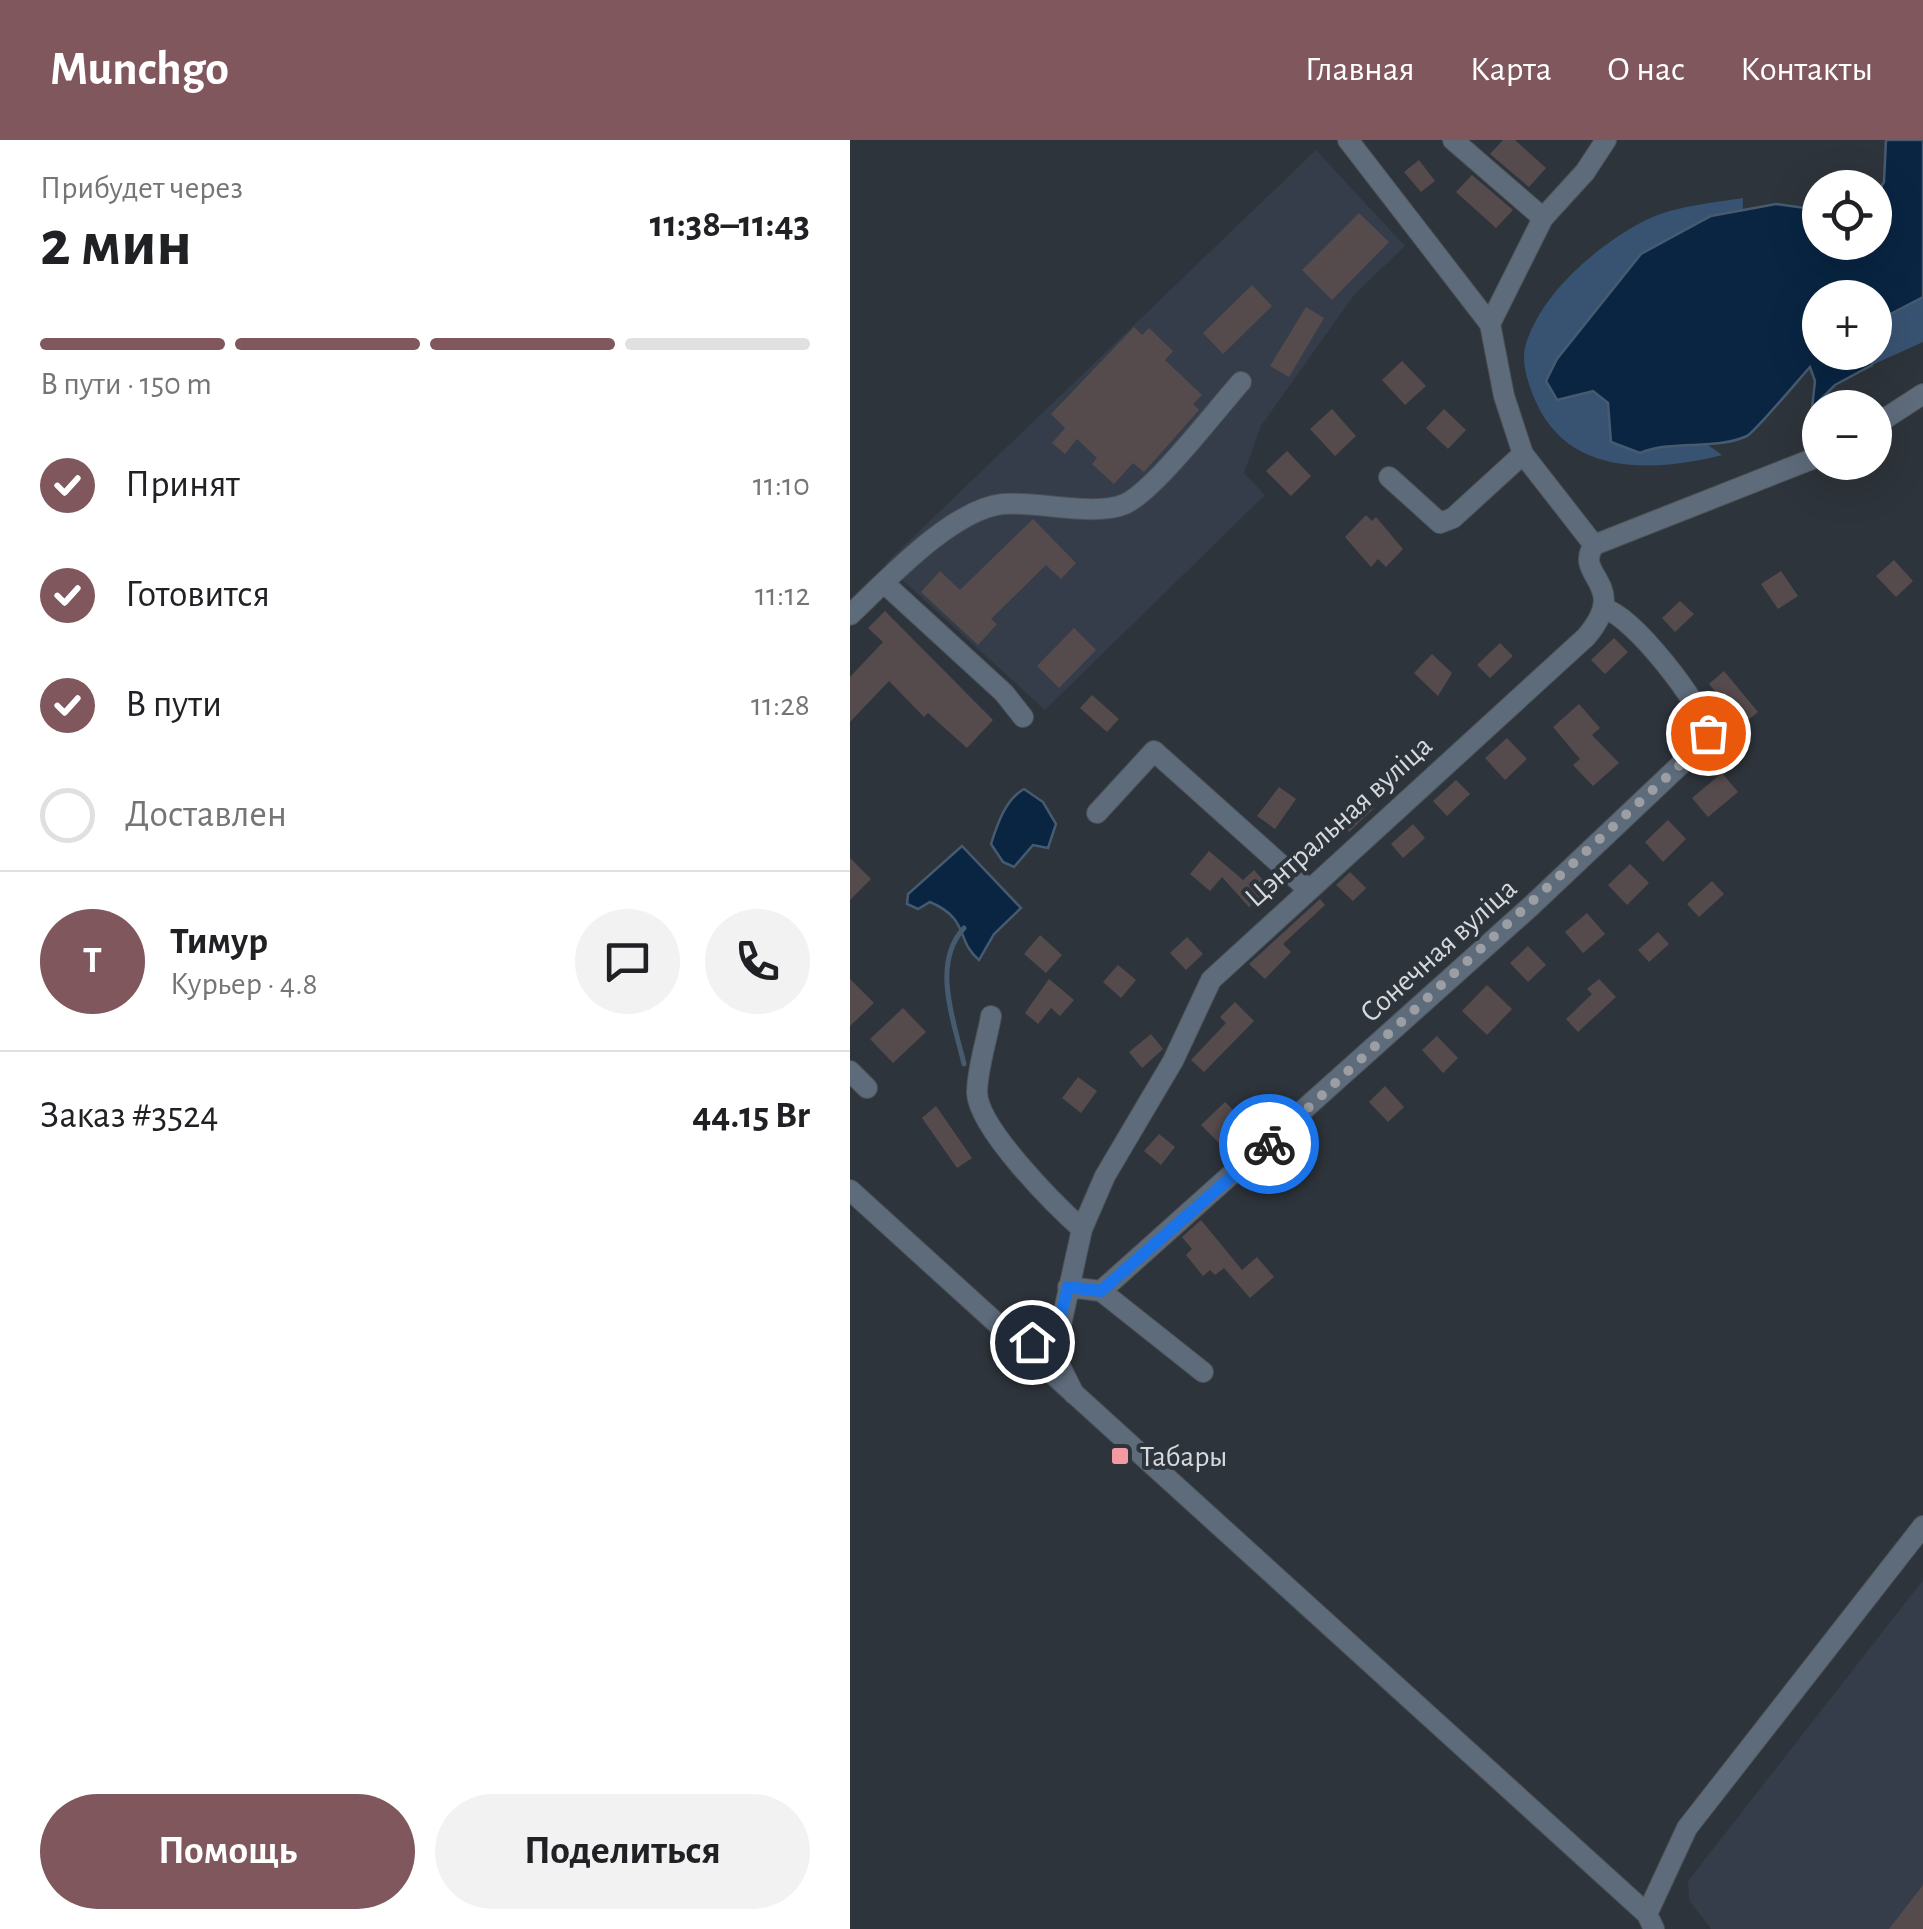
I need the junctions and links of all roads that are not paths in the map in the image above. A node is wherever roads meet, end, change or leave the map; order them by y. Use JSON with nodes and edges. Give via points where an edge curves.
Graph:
{"nodes":[{"id":1,"x":1348,"y":140,"type":"edge"},
{"id":2,"x":1453,"y":140,"type":"edge"},
{"id":3,"x":1606,"y":140,"type":"edge"},
{"id":4,"x":1543,"y":218,"type":"junction"},
{"id":5,"x":1490,"y":324,"type":"junction"},
{"id":6,"x":1241,"y":382,"type":"dead end"},
{"id":7,"x":1923,"y":394,"type":"edge"},
{"id":8,"x":1892,"y":414,"type":"edge"},
{"id":9,"x":1523,"y":454,"type":"junction"},
{"id":10,"x":1802,"y":463,"type":"edge"},
{"id":11,"x":1389,"y":477,"type":"dead end"},
{"id":12,"x":1594,"y":546,"type":"junction"},
{"id":13,"x":889,"y":577,"type":"junction"},
{"id":14,"x":1606,"y":609,"type":"junction"},
{"id":15,"x":850,"y":615,"type":"edge"},
{"id":16,"x":1023,"y":716,"type":"dead end"},
{"id":17,"x":1097,"y":812,"type":"dead end"},
{"id":18,"x":1308,"y":889,"type":"junction"},
{"id":19,"x":991,"y":1016,"type":"dead end"},
{"id":20,"x":850,"y":1071,"type":"edge"},
{"id":21,"x":867,"y":1088,"type":"dead end"},
{"id":22,"x":850,"y":1190,"type":"edge"},
{"id":23,"x":1082,"y":1229,"type":"junction"},
{"id":24,"x":1068,"y":1287,"type":"junction"},
{"id":25,"x":1101,"y":1291,"type":"junction"},
{"id":26,"x":1058,"y":1323,"type":"junction"},
{"id":27,"x":1008,"y":1334,"type":"junction"},
{"id":28,"x":1203,"y":1372,"type":"dead end"},
{"id":29,"x":1074,"y":1394,"type":"junction"},
{"id":30,"x":1923,"y":1526,"type":"edge"},
{"id":31,"x":1651,"y":1921,"type":"edge"}],
"edges":[{"from":1,"to":5,"type":"street"},
{"from":2,"to":4,"type":"street"},
{"from":3,"to":4,"type":"street"},
{"from":4,"to":5,"type":"street"},
{"from":5,"to":9,"type":"street"},
{"from":6,"to":13,"type":"street","via":[[1122,506],[984,509]]},
{"from":7,"to":8,"type":"street"},
{"from":9,"to":11,"type":"street","via":[[1440,522]]},
{"from":9,"to":12,"type":"street"},
{"from":10,"to":12,"type":"street"},
{"from":12,"to":14,"type":"street","via":[[1589,563]]},
{"from":13,"to":15,"type":"street"},
{"from":13,"to":16,"type":"street"},
{"from":14,"to":18,"type":"street","name":"Цэнтральная вуліца","via":[[1586,636]]},
{"from":14,"to":25,"type":"street","name":"Сонечная вуліца","via":[[1624,618],[1704,713],[1708,733],[1702,742],[1530,907]]},
{"from":17,"to":18,"type":"street","via":[[1154,751]]},
{"from":18,"to":23,"type":"street","name":"Цэнтральная вуліца","via":[[1212,980]]},
{"from":19,"to":23,"type":"street","via":[[977,1092],[982,1114]]},
{"from":20,"to":21,"type":"street"},
{"from":22,"to":27,"type":"street"},
{"from":23,"to":24,"type":"street","name":"Цэнтральная вуліца"},
{"from":24,"to":25,"type":"street"},
{"from":24,"to":26,"type":"street","name":"Цэнтральная вуліца"},
{"from":25,"to":28,"type":"street"},
{"from":26,"to":27,"type":"street","via":[[1040,1341]]},
{"from":26,"to":29,"type":"street","name":"Цэнтральная вуліца","via":[[1060,1364]]},
{"from":27,"to":29,"type":"street"},
{"from":29,"to":31,"type":"street"},
{"from":30,"to":31,"type":"street","via":[[1687,1828]]}]}
